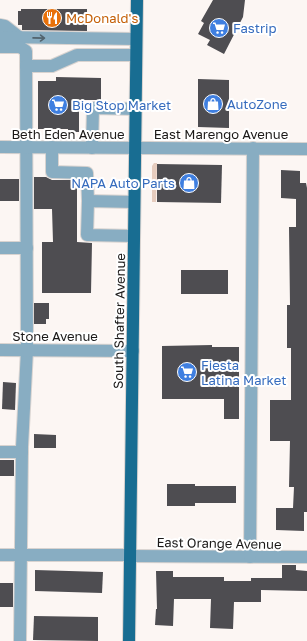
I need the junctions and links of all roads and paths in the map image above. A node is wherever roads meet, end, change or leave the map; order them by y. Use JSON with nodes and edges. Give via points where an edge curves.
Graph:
{"nodes":[{"id":1,"x":137,"y":1,"type":"edge"},
{"id":2,"x":0,"y":25,"type":"edge"},
{"id":3,"x":0,"y":37,"type":"edge"},
{"id":4,"x":19,"y":37,"type":"junction"},
{"id":5,"x":136,"y":39,"type":"junction"},
{"id":6,"x":0,"y":47,"type":"edge"},
{"id":7,"x":136,"y":55,"type":"junction"},
{"id":8,"x":26,"y":66,"type":"junction"},
{"id":9,"x":136,"y":109,"type":"junction"},
{"id":10,"x":0,"y":147,"type":"edge"},
{"id":11,"x":26,"y":147,"type":"junction"},
{"id":12,"x":52,"y":147,"type":"junction"},
{"id":13,"x":92,"y":148,"type":"junction"},
{"id":14,"x":135,"y":148,"type":"junction"},
{"id":15,"x":253,"y":148,"type":"junction"},
{"id":16,"x":307,"y":148,"type":"edge"},
{"id":17,"x":88,"y":201,"type":"junction"},
{"id":18,"x":134,"y":202,"type":"junction"},
{"id":19,"x":134,"y":236,"type":"junction"},
{"id":20,"x":0,"y":248,"type":"edge"},
{"id":21,"x":27,"y":248,"type":"junction"},
{"id":22,"x":0,"y":350,"type":"edge"},
{"id":23,"x":27,"y":350,"type":"junction"},
{"id":24,"x":133,"y":351,"type":"junction"},
{"id":25,"x":0,"y":452,"type":"edge"},
{"id":26,"x":22,"y":452,"type":"junction"},
{"id":27,"x":0,"y":555,"type":"edge"},
{"id":28,"x":21,"y":555,"type":"junction"},
{"id":29,"x":130,"y":556,"type":"junction"},
{"id":30,"x":250,"y":557,"type":"junction"},
{"id":31,"x":307,"y":558,"type":"edge"},
{"id":32,"x":20,"y":641,"type":"edge"},
{"id":33,"x":130,"y":641,"type":"edge"}],
"edges":[{"from":1,"to":5,"type":"main road","name":"South Shafter Avenue"},
{"from":2,"to":4,"type":"street"},
{"from":3,"to":4,"type":"street"},
{"from":4,"to":5,"type":"street","one_way":true},
{"from":5,"to":7,"type":"main road","name":"South Shafter Avenue"},
{"from":6,"to":8,"type":"street","via":[[20,47],[26,51]]},
{"from":7,"to":8,"type":"street","via":[[77,55],[52,66]]},
{"from":7,"to":9,"type":"main road","name":"South Shafter Avenue"},
{"from":8,"to":11,"type":"street"},
{"from":9,"to":13,"type":"street","via":[[93,108]]},
{"from":9,"to":14,"type":"main road","name":"South Shafter Avenue"},
{"from":10,"to":11,"type":"street","name":"Beth Eden Avenue"},
{"from":11,"to":12,"type":"street","name":"Beth Eden Avenue"},
{"from":11,"to":21,"type":"street"},
{"from":12,"to":13,"type":"street","name":"Beth Eden Avenue"},
{"from":12,"to":17,"type":"street","via":[[52,172],[87,173]]},
{"from":13,"to":14,"type":"street","name":"Beth Eden Avenue"},
{"from":14,"to":15,"type":"street","name":"East Marengo Avenue"},
{"from":14,"to":18,"type":"main road","name":"South Shafter Avenue"},
{"from":15,"to":16,"type":"street","name":"East Marengo Avenue"},
{"from":15,"to":30,"type":"street"},
{"from":17,"to":18,"type":"street"},
{"from":17,"to":19,"type":"street","via":[[87,236]]},
{"from":18,"to":19,"type":"main road","name":"South Shafter Avenue"},
{"from":19,"to":24,"type":"main road","name":"South Shafter Avenue"},
{"from":20,"to":21,"type":"street"},
{"from":21,"to":23,"type":"street"},
{"from":22,"to":23,"type":"street","name":"Stone Avenue"},
{"from":23,"to":24,"type":"street","name":"Stone Avenue"},
{"from":23,"to":26,"type":"street"},
{"from":24,"to":29,"type":"main road","name":"South Shafter Avenue"},
{"from":25,"to":26,"type":"street"},
{"from":26,"to":28,"type":"street"},
{"from":27,"to":28,"type":"street","name":"East Orange Avenue"},
{"from":28,"to":29,"type":"street","name":"East Orange Avenue"},
{"from":28,"to":32,"type":"street"},
{"from":29,"to":30,"type":"street","name":"East Orange Avenue"},
{"from":29,"to":33,"type":"main road","name":"South Shafter Avenue"},
{"from":30,"to":31,"type":"street","name":"East Orange Avenue"}]}
